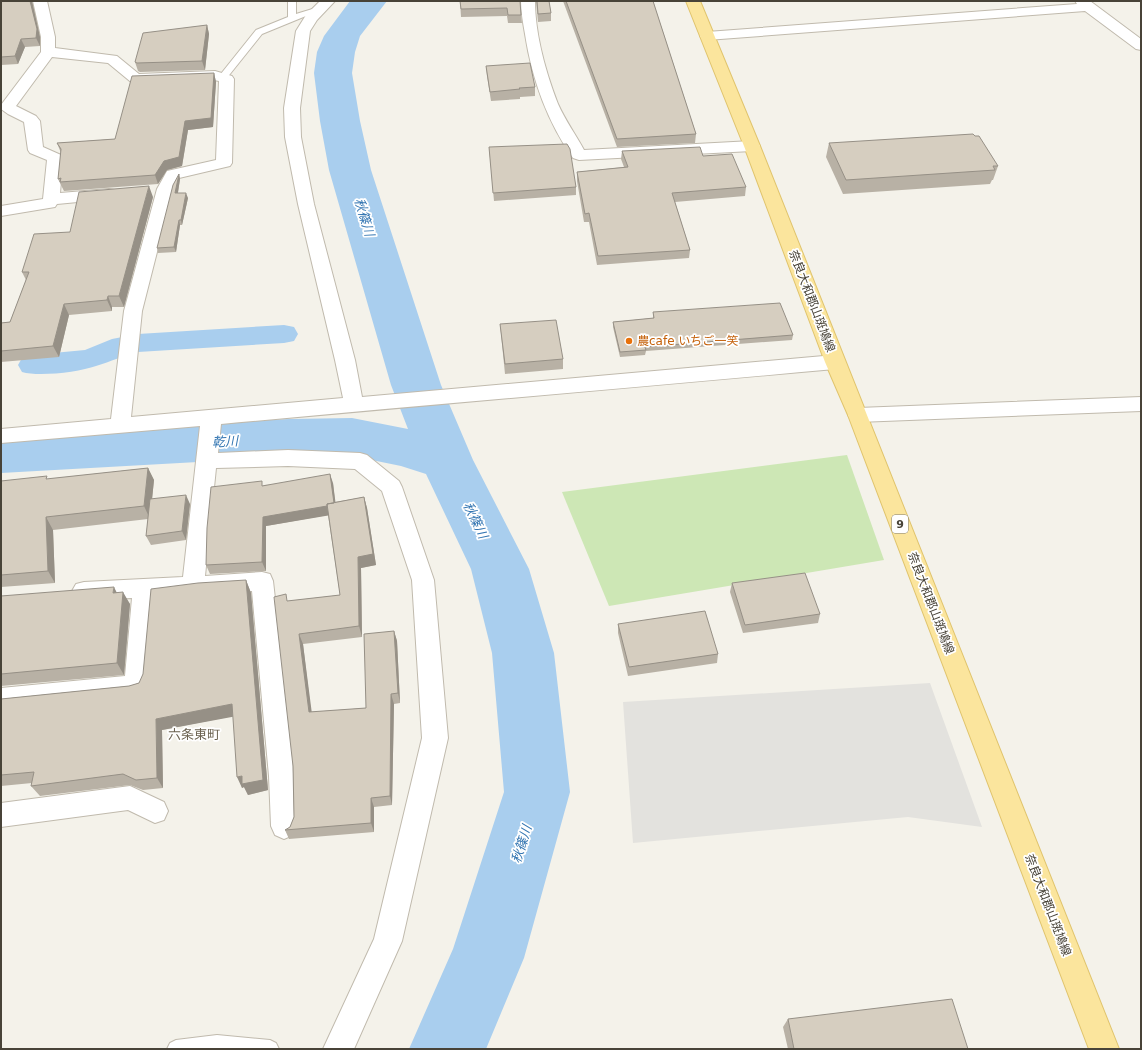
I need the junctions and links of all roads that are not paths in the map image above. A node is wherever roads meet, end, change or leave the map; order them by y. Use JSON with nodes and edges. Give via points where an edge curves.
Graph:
{"nodes":[{"id":1,"x":40,"y":1,"type":"edge"},
{"id":2,"x":292,"y":1,"type":"edge"},
{"id":3,"x":528,"y":1,"type":"edge"},
{"id":4,"x":693,"y":1,"type":"edge"},
{"id":5,"x":1085,"y":4,"type":"edge"},
{"id":6,"x":323,"y":5,"type":"edge"},
{"id":7,"x":292,"y":18,"type":"junction"},
{"id":8,"x":707,"y":36,"type":"junction"},
{"id":9,"x":1141,"y":46,"type":"edge"},
{"id":10,"x":48,"y":52,"type":"junction"},
{"id":11,"x":223,"y":76,"type":"junction"},
{"id":12,"x":7,"y":113,"type":"edge"},
{"id":13,"x":752,"y":146,"type":"junction"},
{"id":14,"x":127,"y":193,"type":"edge"},
{"id":15,"x":52,"y":199,"type":"junction"},
{"id":16,"x":1,"y":211,"type":"edge"},
{"id":17,"x":835,"y":362,"type":"junction"},
{"id":18,"x":1141,"y":404,"type":"edge"},
{"id":19,"x":354,"y":405,"type":"junction"},
{"id":20,"x":858,"y":415,"type":"junction"},
{"id":21,"x":211,"y":418,"type":"junction"},
{"id":22,"x":120,"y":426,"type":"junction"},
{"id":23,"x":1,"y":436,"type":"edge"},
{"id":24,"x":207,"y":461,"type":"junction"},
{"id":25,"x":193,"y":586,"type":"junction"},
{"id":26,"x":145,"y":587,"type":"junction"},
{"id":27,"x":65,"y":593,"type":"edge"},
{"id":28,"x":1,"y":699,"type":"edge"},
{"id":29,"x":155,"y":812,"type":"dead end"},
{"id":30,"x":1,"y":815,"type":"edge"},
{"id":31,"x":284,"y":826,"type":"dead end"},
{"id":32,"x":176,"y":1049,"type":"edge"},
{"id":33,"x":270,"y":1049,"type":"edge"},
{"id":34,"x":338,"y":1049,"type":"edge"},
{"id":35,"x":1104,"y":1049,"type":"edge"}],
"edges":[{"from":1,"to":10,"type":"street","via":[[48,37]]},
{"from":2,"to":7,"type":"lane"},
{"from":3,"to":13,"type":"street","via":[[537,62],[551,105],[579,155]]},
{"from":4,"to":8,"type":"main road","name":"奈良大和郡山斑鳩線","number":"9"},
{"from":5,"to":8,"type":"street"},
{"from":5,"to":9,"type":"street"},
{"from":6,"to":7,"type":"lane"},
{"from":6,"to":19,"type":"street","via":[[303,31],[292,108],[293,137],[306,204]]},
{"from":7,"to":11,"type":"lane","via":[[259,32]]},
{"from":8,"to":13,"type":"main road","name":"奈良大和郡山斑鳩線","number":"9"},
{"from":10,"to":11,"type":"street","via":[[112,60],[136,79]]},
{"from":10,"to":12,"type":"street","via":[[7,107]]},
{"from":11,"to":22,"type":"street","via":[[227,79],[224,163],[174,174],[158,190],[133,311]]},
{"from":12,"to":15,"type":"street","via":[[31,119],[34,125],[33,143],[36,150],[55,158]]},
{"from":13,"to":17,"type":"main road","name":"奈良大和郡山斑鳩線","number":"9"},
{"from":14,"to":15,"type":"street"},
{"from":15,"to":16,"type":"street","via":[[41,206]]},
{"from":17,"to":19,"type":"street"},
{"from":17,"to":20,"type":"main road","name":"奈良大和郡山斑鳩線","number":"9"},
{"from":18,"to":20,"type":"street"},
{"from":19,"to":21,"type":"street"},
{"from":20,"to":35,"type":"main road","name":"奈良大和郡山斑鳩線","number":"9"},
{"from":21,"to":22,"type":"street"},
{"from":21,"to":24,"type":"street"},
{"from":22,"to":23,"type":"street"},
{"from":24,"to":25,"type":"street"},
{"from":24,"to":34,"type":"street","via":[[288,458],[360,461],[391,487],[423,580],[435,738],[388,941]]},
{"from":25,"to":26,"type":"street"},
{"from":25,"to":31,"type":"street","via":[[262,581],[282,776]]},
{"from":26,"to":27,"type":"street"},
{"from":26,"to":28,"type":"street","via":[[136,685]]},
{"from":29,"to":30,"type":"street","via":[[130,798]]},
{"from":32,"to":33,"type":"lane","via":[[217,1044]]}]}
